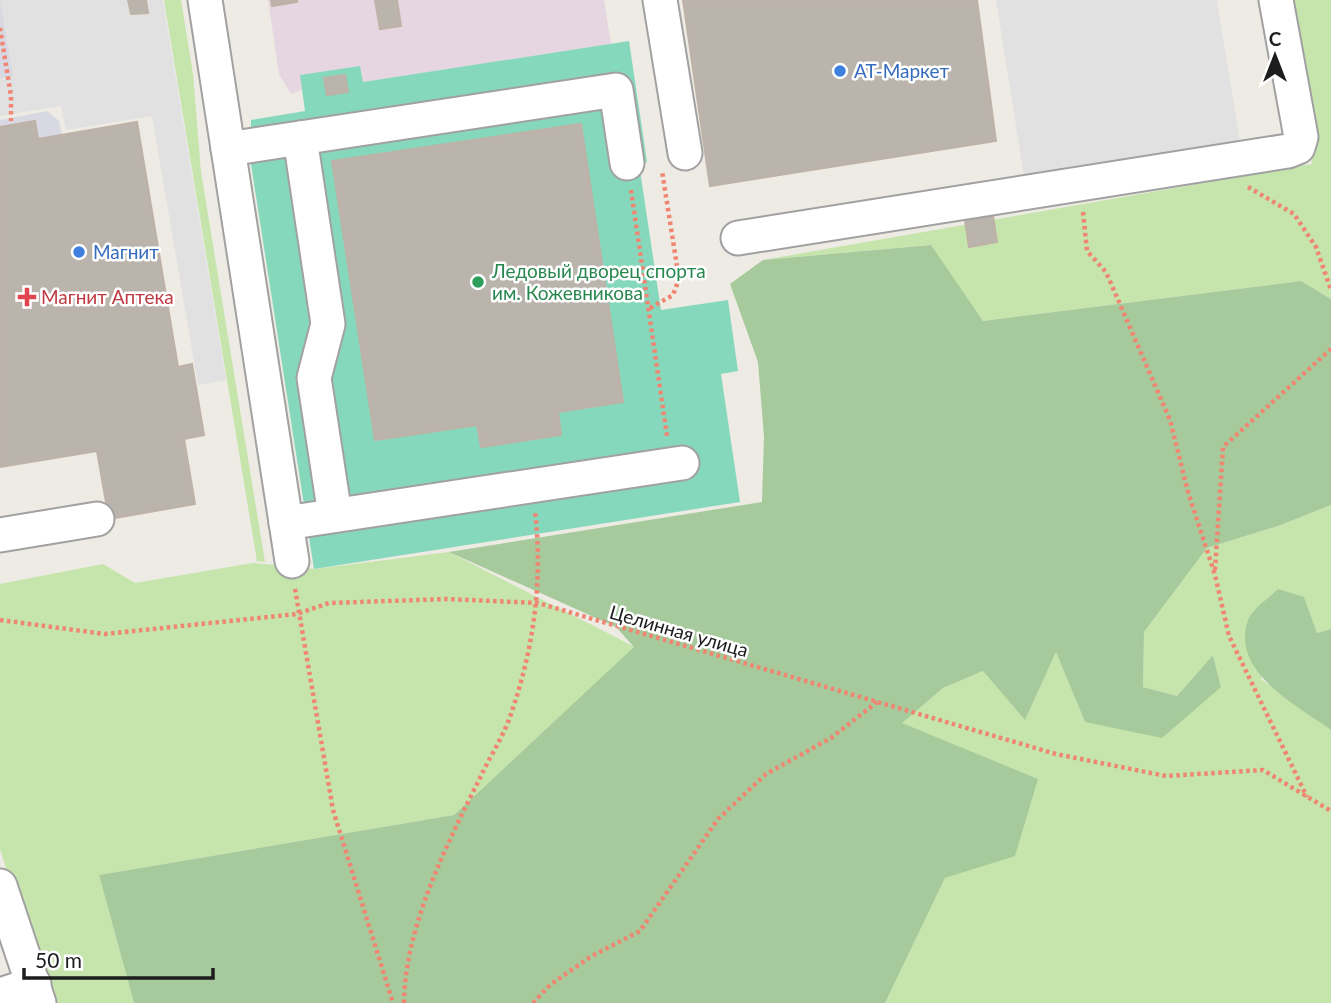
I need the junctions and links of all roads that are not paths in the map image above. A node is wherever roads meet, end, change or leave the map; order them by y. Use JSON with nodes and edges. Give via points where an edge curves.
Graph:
{"nodes":[{"id":1,"x":205,"y":0,"type":"edge"},
{"id":2,"x":660,"y":0,"type":"edge"},
{"id":3,"x":1276,"y":0,"type":"edge"},
{"id":4,"x":300,"y":138,"type":"junction"},
{"id":5,"x":228,"y":149,"type":"junction"},
{"id":6,"x":685,"y":153,"type":"road end"},
{"id":7,"x":627,"y":163,"type":"road end"},
{"id":8,"x":738,"y":238,"type":"dead end"},
{"id":9,"x":682,"y":463,"type":"dead end"},
{"id":10,"x":335,"y":515,"type":"junction"},
{"id":11,"x":97,"y":519,"type":"dead end"},
{"id":12,"x":286,"y":523,"type":"junction"},
{"id":13,"x":0,"y":536,"type":"edge"},
{"id":14,"x":292,"y":561,"type":"dead end"},
{"id":15,"x":0,"y":886,"type":"edge"},
{"id":16,"x":37,"y":994,"type":"edge"},
{"id":17,"x":0,"y":995,"type":"edge"}],
"edges":[{"from":1,"to":5,"type":"street"},
{"from":2,"to":6,"type":"street"},
{"from":3,"to":8,"type":"street","via":[[1301,137],[1298,147]]},
{"from":4,"to":5,"type":"street"},
{"from":4,"to":7,"type":"street","via":[[616,90]]},
{"from":4,"to":10,"type":"street","via":[[328,324],[314,378]]},
{"from":5,"to":12,"type":"street"},
{"from":9,"to":10,"type":"street"},
{"from":10,"to":12,"type":"street"},
{"from":11,"to":13,"type":"street"},
{"from":12,"to":14,"type":"street"},
{"from":15,"to":16,"type":"street"},
{"from":16,"to":17,"type":"street"}]}
